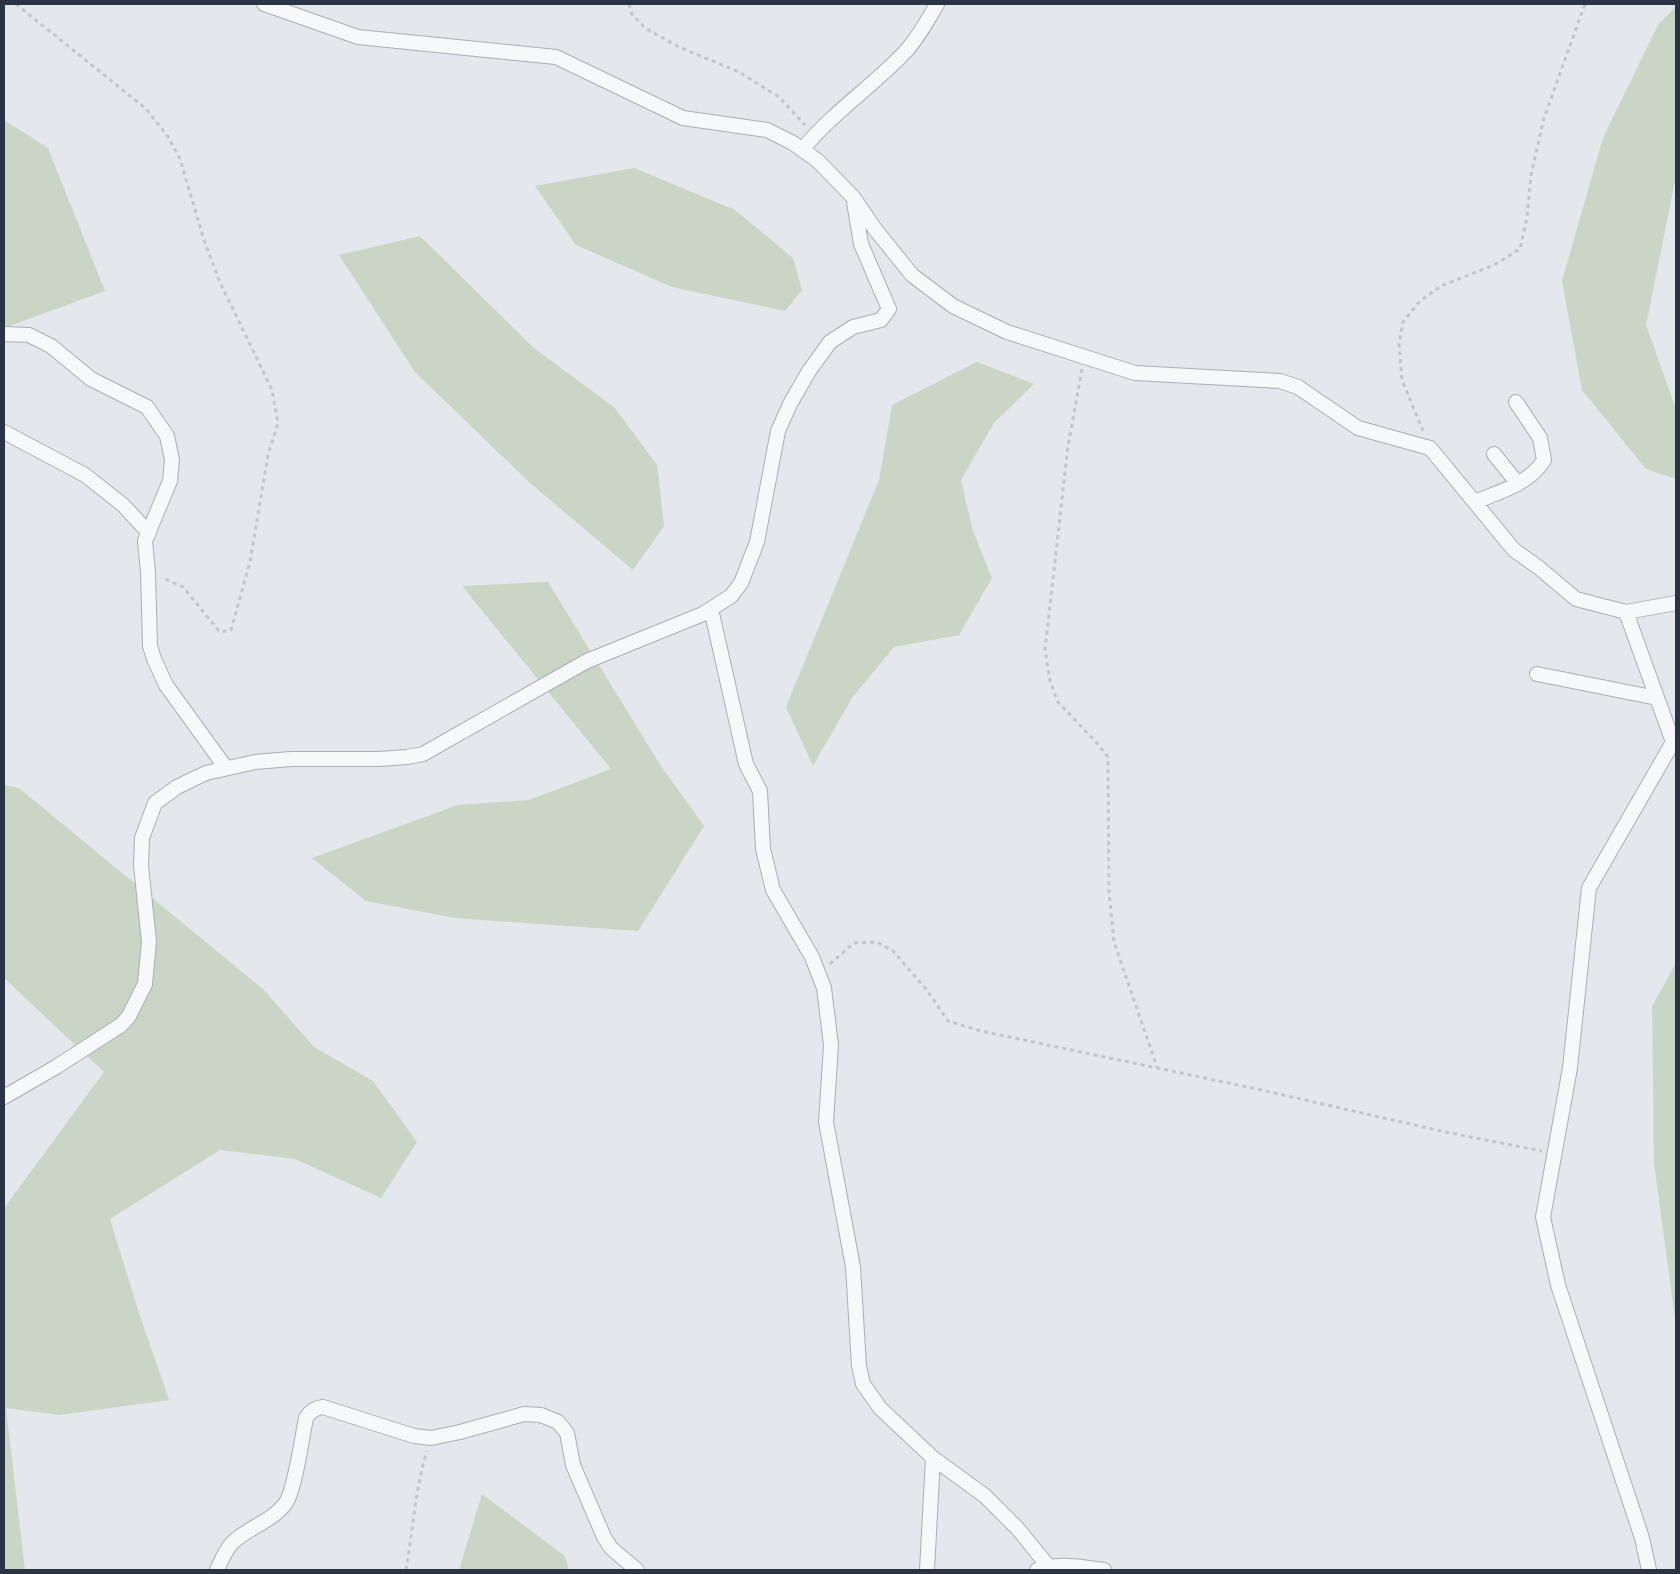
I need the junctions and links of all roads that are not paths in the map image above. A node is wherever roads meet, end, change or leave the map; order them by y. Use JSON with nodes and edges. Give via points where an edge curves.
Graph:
{"nodes":[{"id":1,"x":264,"y":4,"type":"edge"},
{"id":2,"x":937,"y":4,"type":"edge"},
{"id":3,"x":802,"y":150,"type":"junction"},
{"id":4,"x":853,"y":197,"type":"junction"},
{"id":5,"x":4,"y":334,"type":"edge"},
{"id":6,"x":1516,"y":402,"type":"dead end"},
{"id":7,"x":4,"y":432,"type":"edge"},
{"id":8,"x":1494,"y":454,"type":"dead end"},
{"id":9,"x":1518,"y":484,"type":"junction"},
{"id":10,"x":1476,"y":502,"type":"junction"},
{"id":11,"x":149,"y":534,"type":"junction"},
{"id":12,"x":1676,"y":603,"type":"edge"},
{"id":13,"x":711,"y":609,"type":"junction"},
{"id":14,"x":1626,"y":612,"type":"junction"},
{"id":15,"x":1537,"y":674,"type":"dead end"},
{"id":16,"x":1657,"y":698,"type":"junction"},
{"id":17,"x":1675,"y":742,"type":"edge"},
{"id":18,"x":226,"y":768,"type":"junction"},
{"id":19,"x":4,"y":1096,"type":"edge"},
{"id":20,"x":933,"y":1458,"type":"junction"},
{"id":21,"x":1042,"y":1568,"type":"edge"},
{"id":22,"x":217,"y":1570,"type":"edge"},
{"id":23,"x":637,"y":1570,"type":"edge"},
{"id":24,"x":927,"y":1570,"type":"edge"},
{"id":25,"x":1104,"y":1570,"type":"edge"},
{"id":26,"x":1649,"y":1570,"type":"edge"}],
"edges":[{"from":1,"to":3,"type":"street","via":[[358,37],[556,57],[683,118],[767,130]]},
{"from":2,"to":3,"type":"street","via":[[906,50]]},
{"from":3,"to":4,"type":"street","via":[[818,161]]},
{"from":4,"to":10,"type":"street","via":[[912,275],[953,306],[1007,332],[1135,373],[1280,381],[1298,387],[1358,428],[1430,448]]},
{"from":4,"to":13,"type":"street","via":[[861,244],[890,309],[881,320],[853,327],[830,342],[809,371],[778,431],[757,542],[741,583],[730,596]]},
{"from":5,"to":11,"type":"street","via":[[29,335],[51,346],[90,379],[147,407],[167,436],[172,460],[170,481]]},
{"from":6,"to":9,"type":"street","via":[[1540,438],[1544,460],[1536,472]]},
{"from":7,"to":11,"type":"street","via":[[85,475],[123,505]]},
{"from":8,"to":9,"type":"street"},
{"from":9,"to":10,"type":"street"},
{"from":10,"to":14,"type":"street","via":[[1514,550],[1576,599]]},
{"from":11,"to":18,"type":"street","via":[[145,541],[150,646],[154,659],[166,685]]},
{"from":12,"to":14,"type":"street"},
{"from":13,"to":18,"type":"street","via":[[588,661],[423,754],[379,759],[282,760]]},
{"from":13,"to":20,"type":"street","via":[[746,764],[760,791],[763,848],[773,890],[812,957],[824,988],[831,1045],[826,1122],[853,1267],[858,1366],[863,1384],[880,1408]]},
{"from":14,"to":16,"type":"street"},
{"from":15,"to":16,"type":"street"},
{"from":16,"to":17,"type":"street"},
{"from":17,"to":26,"type":"street","via":[[1589,888],[1570,1068],[1543,1217],[1556,1275],[1639,1529]]},
{"from":18,"to":19,"type":"street","via":[[206,773],[177,787],[156,803],[142,838],[141,865],[149,942],[145,984],[129,1016],[121,1025],[56,1067]]},
{"from":20,"to":21,"type":"street","via":[[985,1496],[1018,1529]]},
{"from":20,"to":24,"type":"street"},
{"from":21,"to":25,"type":"street","via":[[1072,1566]]},
{"from":22,"to":23,"type":"street","via":[[231,1545],[286,1504],[306,1418],[317,1407],[414,1436],[431,1438],[524,1414],[541,1415],[558,1422],[566,1434],[573,1465],[604,1537],[611,1548]]}]}
